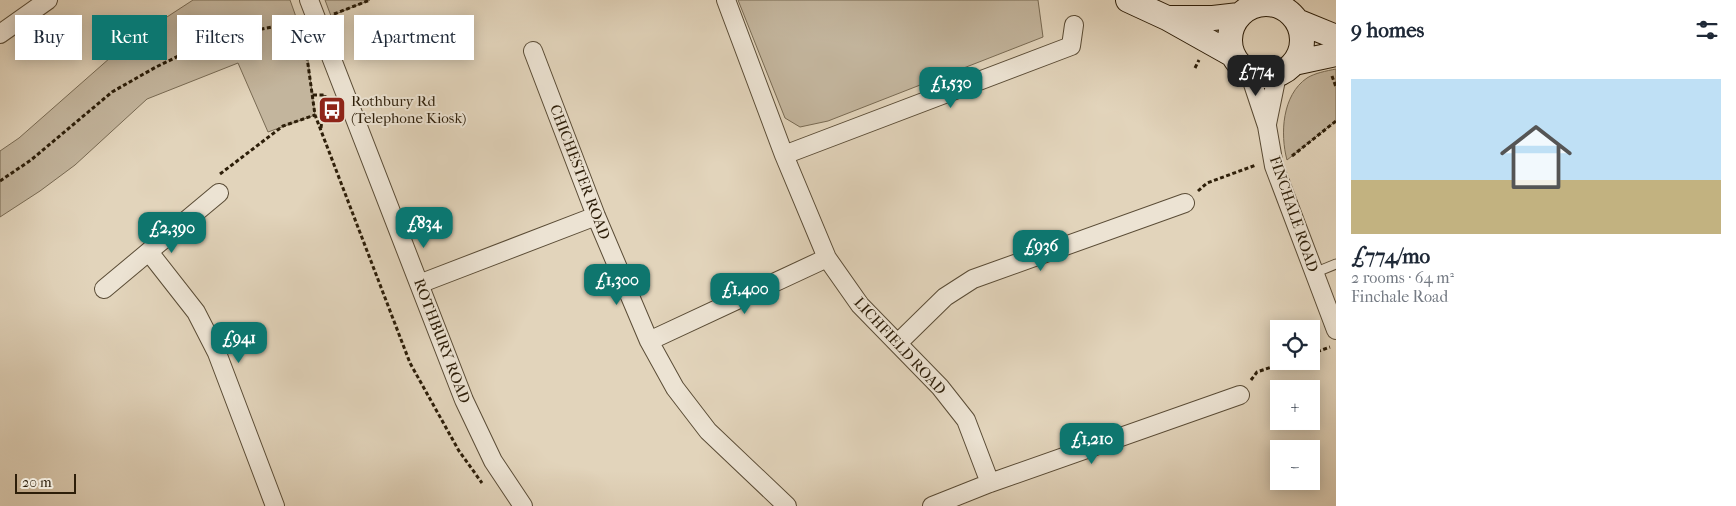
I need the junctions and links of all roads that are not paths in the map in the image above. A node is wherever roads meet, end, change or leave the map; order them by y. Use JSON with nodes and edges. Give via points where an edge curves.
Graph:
{"nodes":[{"id":1,"x":48,"y":0,"type":"edge"},
{"id":2,"x":309,"y":0,"type":"edge"},
{"id":3,"x":726,"y":0,"type":"edge"},
{"id":4,"x":1128,"y":0,"type":"edge"},
{"id":5,"x":1246,"y":8,"type":"edge"},
{"id":6,"x":1287,"y":10,"type":"edge"},
{"id":7,"x":1167,"y":18,"type":"junction"},
{"id":8,"x":1074,"y":25,"type":"dead end"},
{"id":9,"x":0,"y":34,"type":"edge"},
{"id":10,"x":1336,"y":37,"type":"edge"},
{"id":11,"x":533,"y":51,"type":"dead end"},
{"id":12,"x":1336,"y":54,"type":"edge"},
{"id":13,"x":1233,"y":55,"type":"junction"},
{"id":14,"x":1285,"y":69,"type":"junction"},
{"id":15,"x":1249,"y":72,"type":"junction"},
{"id":16,"x":1267,"y":126,"type":"junction"},
{"id":17,"x":784,"y":155,"type":"junction"},
{"id":18,"x":219,"y":193,"type":"road end"},
{"id":19,"x":1185,"y":203,"type":"road end"},
{"id":20,"x":596,"y":216,"type":"junction"},
{"id":21,"x":149,"y":252,"type":"junction"},
{"id":22,"x":827,"y":258,"type":"junction"},
{"id":23,"x":1336,"y":264,"type":"edge"},
{"id":24,"x":1314,"y":273,"type":"junction"},
{"id":25,"x":420,"y":284,"type":"junction"},
{"id":26,"x":104,"y":289,"type":"dead end"},
{"id":27,"x":1336,"y":330,"type":"edge"},
{"id":28,"x":649,"y":341,"type":"junction"},
{"id":29,"x":898,"y":343,"type":"junction"},
{"id":30,"x":1240,"y":394,"type":"road end"},
{"id":31,"x":990,"y":484,"type":"junction"},
{"id":32,"x":275,"y":506,"type":"edge"},
{"id":33,"x":523,"y":506,"type":"edge"},
{"id":34,"x":787,"y":506,"type":"edge"},
{"id":35,"x":932,"y":506,"type":"edge"}],
"edges":[{"from":1,"to":9,"type":"street"},
{"from":2,"to":25,"type":"street","name":"ROTHBURY ROAD"},
{"from":3,"to":17,"type":"street","name":"LICHFIELD ROAD"},
{"from":4,"to":7,"type":"street"},
{"from":5,"to":6,"type":"street","via":[[1272,4]]},
{"from":5,"to":7,"type":"street","via":[[1213,18]]},
{"from":5,"to":13,"type":"street","via":[[1232,27],[1229,42]]},
{"from":6,"to":10,"type":"street"},
{"from":6,"to":14,"type":"street","via":[[1301,31],[1302,43],[1300,54]]},
{"from":7,"to":13,"type":"street"},
{"from":8,"to":17,"type":"street","via":[[1071,46]]},
{"from":11,"to":20,"type":"street","name":"CHICHESTER ROAD"},
{"from":12,"to":14,"type":"street"},
{"from":13,"to":15,"type":"street"},
{"from":14,"to":15,"type":"street","via":[[1263,76]]},
{"from":14,"to":16,"type":"street","name":"FINCHALE ROAD"},
{"from":15,"to":16,"type":"street","name":"FINCHALE ROAD"},
{"from":16,"to":24,"type":"street","name":"FINCHALE ROAD","via":[[1274,166]]},
{"from":17,"to":22,"type":"street","name":"LICHFIELD ROAD"},
{"from":18,"to":21,"type":"street"},
{"from":19,"to":29,"type":"street","via":[[973,279],[945,297]]},
{"from":20,"to":25,"type":"street"},
{"from":20,"to":28,"type":"street","name":"CHICHESTER ROAD"},
{"from":21,"to":26,"type":"street"},
{"from":21,"to":32,"type":"street","via":[[196,312],[217,352]]},
{"from":22,"to":28,"type":"street"},
{"from":22,"to":29,"type":"street","name":"LICHFIELD ROAD","via":[[860,305]]},
{"from":23,"to":24,"type":"lane"},
{"from":24,"to":27,"type":"street","name":"FINCHALE ROAD"},
{"from":25,"to":33,"type":"street","name":"ROTHBURY ROAD","via":[[464,400],[493,461]]},
{"from":28,"to":34,"type":"street","name":"CHICHESTER ROAD","via":[[675,388],[708,431]]},
{"from":29,"to":31,"type":"street","name":"LICHFIELD ROAD","via":[[940,386],[966,420]]},
{"from":30,"to":31,"type":"street"},
{"from":31,"to":35,"type":"street"}]}
